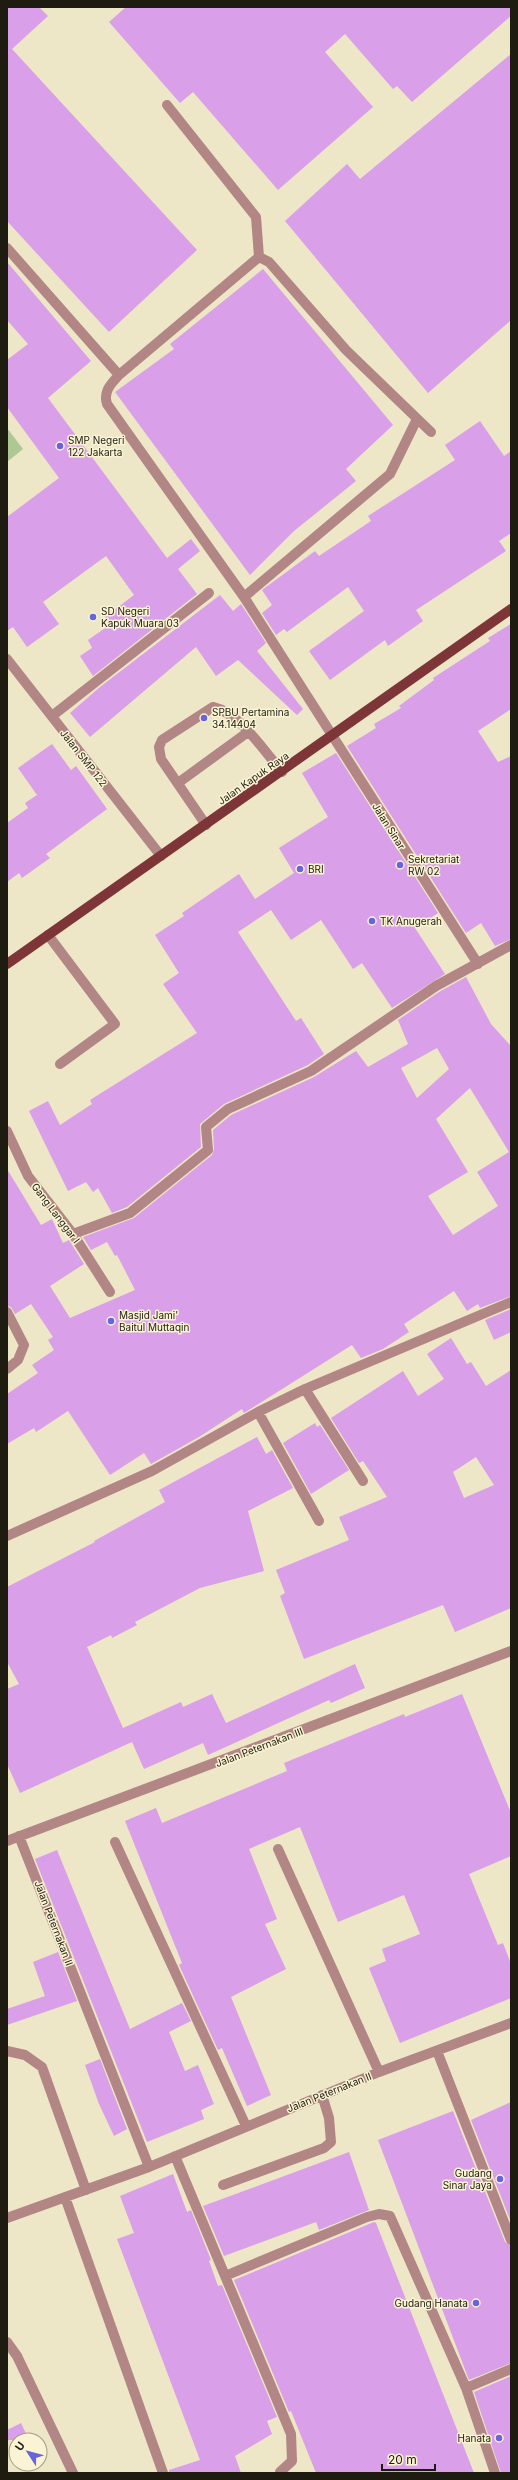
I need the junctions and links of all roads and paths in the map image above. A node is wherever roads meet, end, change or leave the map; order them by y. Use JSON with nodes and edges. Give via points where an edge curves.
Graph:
{"nodes":[{"id":1,"x":166,"y":105,"type":"dead end"},
{"id":2,"x":7,"y":248,"type":"edge"},
{"id":3,"x":259,"y":257,"type":"junction"},
{"id":4,"x":119,"y":375,"type":"junction"},
{"id":5,"x":417,"y":419,"type":"junction"},
{"id":6,"x":432,"y":432,"type":"dead end"},
{"id":7,"x":208,"y":593,"type":"dead end"},
{"id":8,"x":244,"y":597,"type":"junction"},
{"id":9,"x":511,"y":609,"type":"edge"},
{"id":10,"x":7,"y":659,"type":"edge"},
{"id":11,"x":52,"y":716,"type":"junction"},
{"id":12,"x":248,"y":732,"type":"junction"},
{"id":13,"x":332,"y":737,"type":"junction"},
{"id":14,"x":282,"y":772,"type":"junction"},
{"id":15,"x":178,"y":784,"type":"junction"},
{"id":16,"x":206,"y":825,"type":"junction"},
{"id":17,"x":161,"y":856,"type":"junction"},
{"id":18,"x":48,"y":935,"type":"junction"},
{"id":19,"x":511,"y":945,"type":"edge"},
{"id":20,"x":7,"y":964,"type":"edge"},
{"id":21,"x":478,"y":964,"type":"junction"},
{"id":22,"x":60,"y":1064,"type":"dead end"},
{"id":23,"x":7,"y":1131,"type":"edge"},
{"id":24,"x":73,"y":1234,"type":"junction"},
{"id":25,"x":110,"y":1292,"type":"dead end"},
{"id":26,"x":511,"y":1302,"type":"edge"},
{"id":27,"x":7,"y":1312,"type":"edge"},
{"id":28,"x":7,"y":1369,"type":"edge"},
{"id":29,"x":305,"y":1389,"type":"junction"},
{"id":30,"x":258,"y":1412,"type":"junction"},
{"id":31,"x":363,"y":1481,"type":"dead end"},
{"id":32,"x":319,"y":1521,"type":"dead end"},
{"id":33,"x":7,"y":1536,"type":"edge"},
{"id":34,"x":511,"y":1651,"type":"edge"},
{"id":35,"x":20,"y":1836,"type":"junction"},
{"id":36,"x":7,"y":1841,"type":"edge"},
{"id":37,"x":114,"y":1842,"type":"dead end"},
{"id":38,"x":278,"y":1849,"type":"dead end"},
{"id":39,"x":511,"y":2023,"type":"edge"},
{"id":40,"x":7,"y":2051,"type":"edge"},
{"id":41,"x":438,"y":2051,"type":"junction"},
{"id":42,"x":379,"y":2072,"type":"junction"},
{"id":43,"x":322,"y":2095,"type":"junction"},
{"id":44,"x":246,"y":2126,"type":"junction"},
{"id":45,"x":175,"y":2156,"type":"junction"},
{"id":46,"x":149,"y":2167,"type":"junction"},
{"id":47,"x":224,"y":2186,"type":"dead end"},
{"id":48,"x":86,"y":2190,"type":"junction"},
{"id":49,"x":65,"y":2197,"type":"junction"},
{"id":50,"x":7,"y":2218,"type":"edge"},
{"id":51,"x":511,"y":2240,"type":"edge"},
{"id":52,"x":225,"y":2276,"type":"junction"},
{"id":53,"x":7,"y":2342,"type":"edge"},
{"id":54,"x":511,"y":2369,"type":"edge"},
{"id":55,"x":466,"y":2388,"type":"junction"},
{"id":56,"x":280,"y":2472,"type":"dead end"},
{"id":57,"x":73,"y":2473,"type":"edge"},
{"id":58,"x":163,"y":2473,"type":"edge"},
{"id":59,"x":496,"y":2473,"type":"edge"}],
"edges":[{"from":1,"to":3,"type":"street","via":[[256,217]]},
{"from":2,"to":4,"type":"street"},
{"from":3,"to":4,"type":"street","name":"Jalan Sinar"},
{"from":3,"to":5,"type":"street","via":[[269,262],[346,350]]},
{"from":4,"to":8,"type":"street","name":"Jalan Sinar","via":[[107,388],[107,404]]},
{"from":5,"to":6,"type":"street"},
{"from":5,"to":8,"type":"street","via":[[390,474]]},
{"from":7,"to":11,"type":"street"},
{"from":8,"to":13,"type":"street","name":"Jalan Sinar"},
{"from":9,"to":13,"type":"main road","name":"Jalan Kapuk Raya"},
{"from":10,"to":11,"type":"street","name":"Jalan SMP 122"},
{"from":11,"to":17,"type":"street","name":"Jalan SMP 122"},
{"from":12,"to":14,"type":"street"},
{"from":12,"to":15,"type":"street"},
{"from":12,"to":15,"type":"street","via":[[235,718],[222,709],[213,707],[162,740],[161,759]]},
{"from":13,"to":14,"type":"main road","name":"Jalan Kapuk Raya"},
{"from":13,"to":21,"type":"street","name":"Jalan Sinar"},
{"from":14,"to":16,"type":"main road","name":"Jalan Kapuk Raya"},
{"from":15,"to":16,"type":"street"},
{"from":16,"to":17,"type":"main road","name":"Jalan Kapuk Raya"},
{"from":17,"to":18,"type":"main road","name":"Jalan Kapuk Raya"},
{"from":18,"to":20,"type":"main road","name":"Jalan Kapuk Raya"},
{"from":18,"to":22,"type":"street","via":[[115,1024]]},
{"from":19,"to":21,"type":"street"},
{"from":21,"to":24,"type":"street","via":[[436,986],[311,1071],[228,1109],[206,1127],[208,1150],[202,1155],[130,1213]]},
{"from":23,"to":24,"type":"street","name":"Gang Langgar I","via":[[28,1176]]},
{"from":24,"to":25,"type":"street","name":"Gang Langgar I"},
{"from":26,"to":29,"type":"street"},
{"from":27,"to":28,"type":"street","via":[[24,1344],[18,1360]]},
{"from":29,"to":30,"type":"street"},
{"from":29,"to":31,"type":"street"},
{"from":30,"to":32,"type":"street"},
{"from":30,"to":33,"type":"street","via":[[152,1471]]},
{"from":34,"to":35,"type":"street","name":"Jalan Peternakan III"},
{"from":35,"to":36,"type":"street","name":"Jalan Peternakan III"},
{"from":35,"to":46,"type":"street","name":"Jalan Peternakan II"},
{"from":37,"to":44,"type":"street"},
{"from":38,"to":42,"type":"street"},
{"from":39,"to":41,"type":"street","name":"Jalan Peternakan II"},
{"from":40,"to":48,"type":"street","via":[[25,2056],[42,2067]]},
{"from":41,"to":42,"type":"street","name":"Jalan Peternakan II"},
{"from":41,"to":51,"type":"street"},
{"from":42,"to":43,"type":"street","name":"Jalan Peternakan II"},
{"from":43,"to":44,"type":"street","name":"Jalan Peternakan II"},
{"from":43,"to":47,"type":"street","via":[[329,2118],[331,2142],[324,2148]]},
{"from":44,"to":45,"type":"street","name":"Jalan Peternakan II"},
{"from":45,"to":46,"type":"street","name":"Jalan Peternakan II"},
{"from":45,"to":52,"type":"street"},
{"from":46,"to":48,"type":"street","name":"Jalan Peternakan II"},
{"from":48,"to":49,"type":"street","name":"Jalan Peternakan II"},
{"from":49,"to":50,"type":"street","name":"Jalan Peternakan II"},
{"from":49,"to":58,"type":"street"},
{"from":52,"to":55,"type":"street","via":[[367,2217],[379,2214],[390,2216]]},
{"from":52,"to":56,"type":"street","via":[[291,2434],[292,2461]]},
{"from":53,"to":57,"type":"street","via":[[17,2356]]},
{"from":54,"to":55,"type":"street"},
{"from":55,"to":59,"type":"street"}]}
